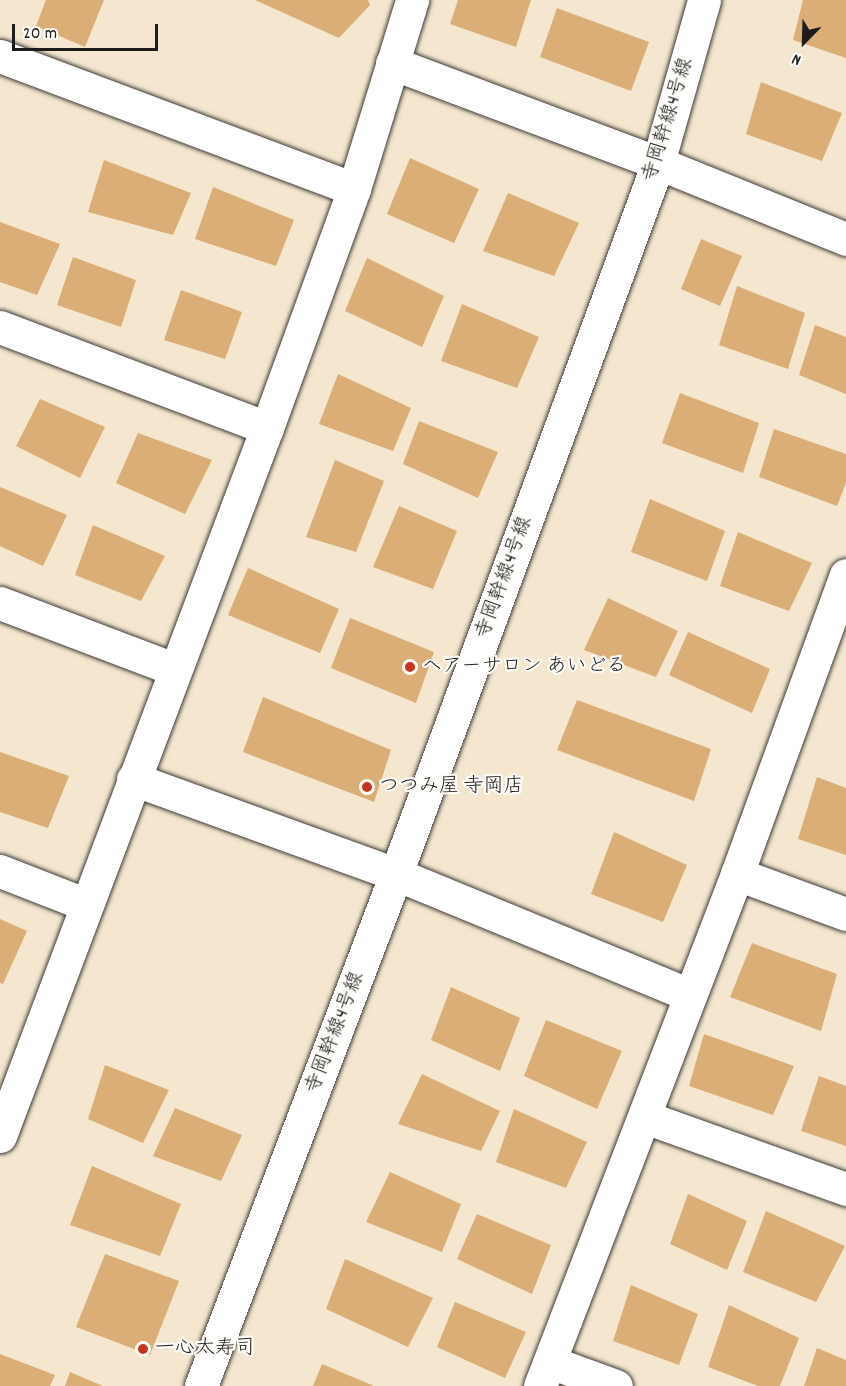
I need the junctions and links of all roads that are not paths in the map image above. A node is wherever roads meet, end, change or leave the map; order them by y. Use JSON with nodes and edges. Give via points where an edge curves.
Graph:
{"nodes":[{"id":1,"x":412,"y":0,"type":"edge"},
{"id":2,"x":704,"y":0,"type":"edge"},
{"id":3,"x":0,"y":56,"type":"edge"},
{"id":4,"x":392,"y":63,"type":"junction"},
{"id":5,"x":658,"y":163,"type":"junction"},
{"id":6,"x":354,"y":189,"type":"junction"},
{"id":7,"x":846,"y":239,"type":"edge"},
{"id":8,"x":0,"y":327,"type":"edge"},
{"id":9,"x":267,"y":428,"type":"junction"},
{"id":10,"x":846,"y":575,"type":"edge"},
{"id":11,"x":0,"y":603,"type":"edge"},
{"id":12,"x":834,"y":646,"type":"edge"},
{"id":13,"x":174,"y":669,"type":"junction"},
{"id":14,"x":133,"y":779,"type":"junction"},
{"id":15,"x":0,"y":871,"type":"edge"},
{"id":16,"x":396,"y":874,"type":"junction"},
{"id":17,"x":737,"y":874,"type":"junction"},
{"id":18,"x":87,"y":905,"type":"junction"},
{"id":19,"x":846,"y":914,"type":"edge"},
{"id":20,"x":689,"y":995,"type":"junction"},
{"id":21,"x":645,"y":1117,"type":"junction"},
{"id":22,"x":0,"y":1134,"type":"edge"},
{"id":23,"x":846,"y":1189,"type":"edge"},
{"id":24,"x":545,"y":1374,"type":"edge"},
{"id":25,"x":201,"y":1386,"type":"edge"},
{"id":26,"x":615,"y":1386,"type":"edge"}],
"edges":[{"from":1,"to":4,"type":"street"},
{"from":2,"to":5,"type":"street","name":"寺岡幹線4号線"},
{"from":3,"to":6,"type":"street"},
{"from":4,"to":5,"type":"street"},
{"from":4,"to":6,"type":"street"},
{"from":5,"to":7,"type":"street"},
{"from":5,"to":16,"type":"street","name":"寺岡幹線4号線"},
{"from":6,"to":9,"type":"street"},
{"from":8,"to":9,"type":"street"},
{"from":9,"to":13,"type":"street"},
{"from":10,"to":12,"type":"street"},
{"from":11,"to":13,"type":"street"},
{"from":12,"to":17,"type":"street"},
{"from":13,"to":14,"type":"street"},
{"from":14,"to":16,"type":"street"},
{"from":14,"to":18,"type":"street"},
{"from":15,"to":18,"type":"street"},
{"from":16,"to":20,"type":"street"},
{"from":16,"to":25,"type":"street","name":"寺岡幹線4号線"},
{"from":17,"to":19,"type":"street"},
{"from":17,"to":20,"type":"street"},
{"from":18,"to":22,"type":"street"},
{"from":20,"to":21,"type":"street"},
{"from":21,"to":23,"type":"street"},
{"from":21,"to":24,"type":"street"},
{"from":24,"to":26,"type":"street"}]}
